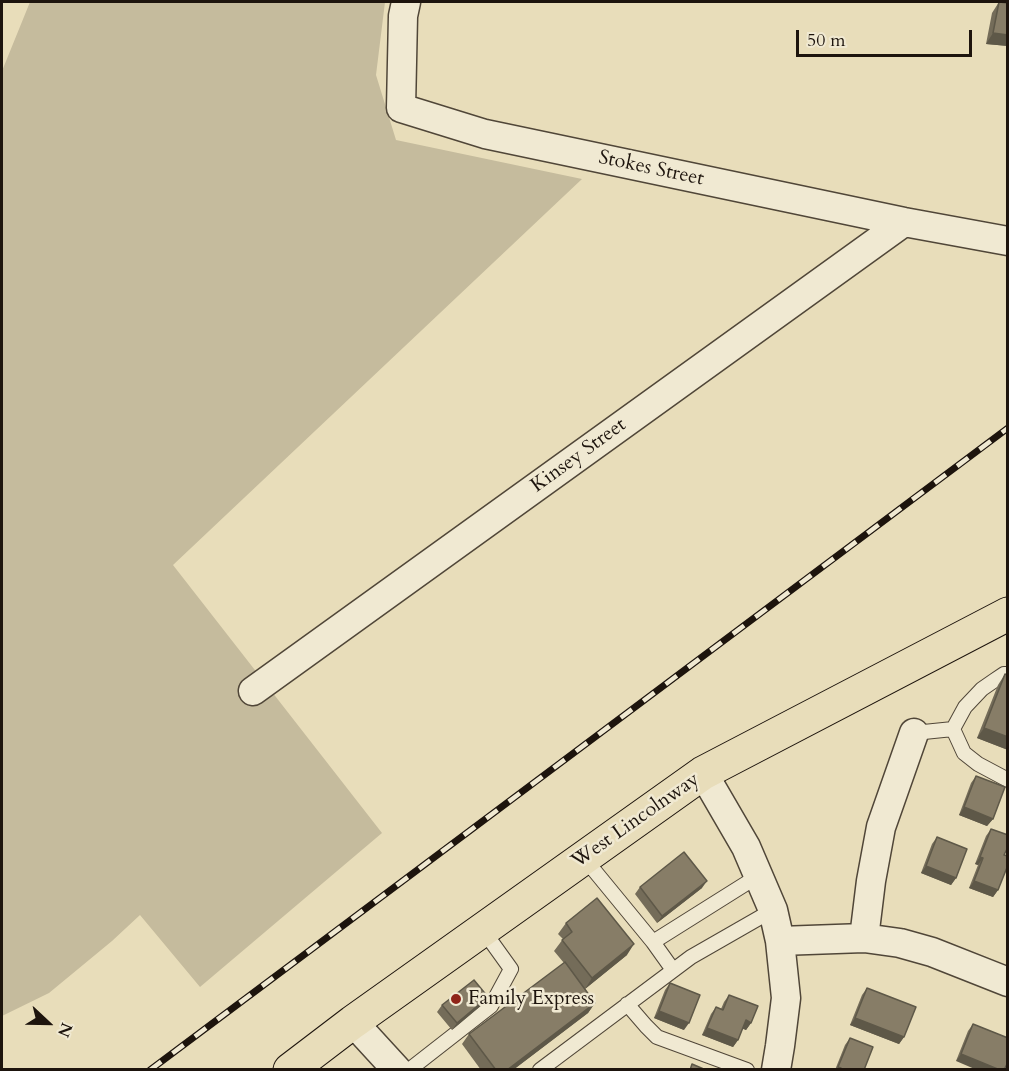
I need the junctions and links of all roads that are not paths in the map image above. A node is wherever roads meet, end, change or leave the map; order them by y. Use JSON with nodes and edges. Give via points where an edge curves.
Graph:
{"nodes":[{"id":1,"x":406,"y":2,"type":"edge"},
{"id":2,"x":904,"y":222,"type":"junction"},
{"id":3,"x":1008,"y":241,"type":"edge"},
{"id":4,"x":1008,"y":614,"type":"edge"},
{"id":5,"x":1008,"y":674,"type":"edge"},
{"id":6,"x":253,"y":691,"type":"dead end"},
{"id":7,"x":953,"y":729,"type":"junction"},
{"id":8,"x":914,"y":733,"type":"joint"},
{"id":9,"x":703,"y":773,"type":"junction"},
{"id":10,"x":1008,"y":780,"type":"edge"},
{"id":11,"x":584,"y":858,"type":"junction"},
{"id":12,"x":758,"y":876,"type":"junction"},
{"id":13,"x":773,"y":910,"type":"junction"},
{"id":14,"x":483,"y":930,"type":"junction"},
{"id":15,"x":864,"y":938,"type":"junction"},
{"id":16,"x":780,"y":940,"type":"junction"},
{"id":17,"x":652,"y":942,"type":"junction"},
{"id":18,"x":674,"y":970,"type":"junction"},
{"id":19,"x":1008,"y":982,"type":"edge"},
{"id":20,"x":627,"y":1004,"type":"junction"},
{"id":21,"x":353,"y":1022,"type":"junction"},
{"id":22,"x":290,"y":1070,"type":"edge"},
{"id":23,"x":397,"y":1070,"type":"edge"},
{"id":24,"x":409,"y":1070,"type":"edge"},
{"id":25,"x":540,"y":1070,"type":"edge"},
{"id":26,"x":747,"y":1070,"type":"edge"},
{"id":27,"x":776,"y":1070,"type":"edge"}],
"edges":[{"from":1,"to":2,"type":"street","name":"Stokes Street","via":[[401,108],[485,134]]},
{"from":2,"to":3,"type":"street","name":"Stokes Street"},
{"from":2,"to":6,"type":"street","name":"Kinsey Street"},
{"from":4,"to":9,"type":"main road","name":"West Lincolnway"},
{"from":5,"to":7,"type":"lane","via":[[982,689],[965,707]]},
{"from":7,"to":8,"type":"lane"},
{"from":7,"to":10,"type":"lane","via":[[964,753]]},
{"from":8,"to":15,"type":"street","via":[[881,827]]},
{"from":9,"to":11,"type":"main road","name":"West Lincolnway"},
{"from":9,"to":12,"type":"street","via":[[746,847]]},
{"from":11,"to":14,"type":"main road","name":"West Lincolnway"},
{"from":11,"to":17,"type":"lane"},
{"from":12,"to":13,"type":"street"},
{"from":12,"to":17,"type":"lane"},
{"from":13,"to":16,"type":"street"},
{"from":13,"to":18,"type":"lane"},
{"from":14,"to":21,"type":"main road","name":"West Lincolnway"},
{"from":14,"to":24,"type":"lane","via":[[511,969],[491,1006]]},
{"from":15,"to":16,"type":"street"},
{"from":15,"to":19,"type":"street","via":[[932,952]]},
{"from":16,"to":27,"type":"street","via":[[786,998]]},
{"from":17,"to":18,"type":"lane"},
{"from":18,"to":20,"type":"lane"},
{"from":20,"to":25,"type":"lane"},
{"from":20,"to":26,"type":"lane","via":[[657,1037]]},
{"from":21,"to":22,"type":"main road","name":"West Lincolnway"},
{"from":21,"to":23,"type":"street"}]}
